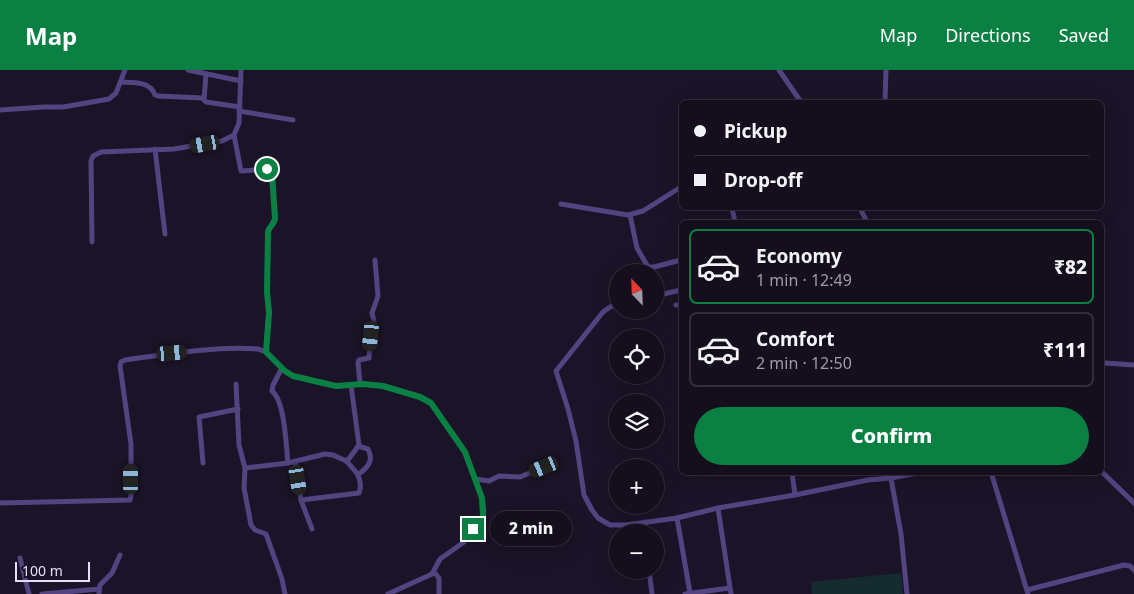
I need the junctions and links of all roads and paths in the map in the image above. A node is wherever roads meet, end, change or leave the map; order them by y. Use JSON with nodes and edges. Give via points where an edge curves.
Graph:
{"nodes":[{"id":1,"x":124,"y":70,"type":"edge"},
{"id":2,"x":188,"y":70,"type":"edge"},
{"id":3,"x":241,"y":70,"type":"edge"},
{"id":4,"x":779,"y":70,"type":"edge"},
{"id":5,"x":886,"y":70,"type":"edge"},
{"id":6,"x":206,"y":75,"type":"junction"},
{"id":7,"x":121,"y":82,"type":"junction"},
{"id":8,"x":241,"y":82,"type":"junction"},
{"id":9,"x":203,"y":98,"type":"junction"},
{"id":10,"x":800,"y":100,"type":"edge"},
{"id":11,"x":885,"y":100,"type":"edge"},
{"id":12,"x":239,"y":109,"type":"junction"},
{"id":13,"x":0,"y":110,"type":"edge"},
{"id":14,"x":293,"y":120,"type":"dead end"},
{"id":15,"x":234,"y":135,"type":"junction"},
{"id":16,"x":155,"y":149,"type":"junction"},
{"id":17,"x":679,"y":189,"type":"edge"},
{"id":18,"x":561,"y":204,"type":"dead end"},
{"id":19,"x":630,"y":215,"type":"junction"},
{"id":20,"x":165,"y":234,"type":"dead end"},
{"id":21,"x":92,"y":242,"type":"dead end"},
{"id":22,"x":375,"y":260,"type":"dead end"},
{"id":23,"x":679,"y":262,"type":"edge"},
{"id":24,"x":679,"y":290,"type":"edge"},
{"id":25,"x":664,"y":294,"type":"edge"},
{"id":26,"x":609,"y":308,"type":"edge"},
{"id":27,"x":266,"y":352,"type":"junction"},
{"id":28,"x":1104,"y":363,"type":"edge"},
{"id":29,"x":1134,"y":365,"type":"edge"},
{"id":30,"x":282,"y":368,"type":"junction"},
{"id":31,"x":236,"y":384,"type":"dead end"},
{"id":32,"x":360,"y":384,"type":"junction"},
{"id":33,"x":351,"y":385,"type":"junction"},
{"id":34,"x":238,"y":409,"type":"junction"},
{"id":35,"x":358,"y":446,"type":"junction"},
{"id":36,"x":346,"y":460,"type":"junction"},
{"id":37,"x":296,"y":461,"type":"junction"},
{"id":38,"x":204,"y":463,"type":"dead end"},
{"id":39,"x":288,"y":463,"type":"junction"},
{"id":40,"x":544,"y":467,"type":"dead end"},
{"id":41,"x":245,"y":468,"type":"junction"},
{"id":42,"x":358,"y":474,"type":"junction"},
{"id":43,"x":1104,"y":474,"type":"edge"},
{"id":44,"x":792,"y":475,"type":"edge"},
{"id":45,"x":902,"y":475,"type":"edge"},
{"id":46,"x":992,"y":475,"type":"edge"},
{"id":47,"x":891,"y":478,"type":"junction"},
{"id":48,"x":475,"y":479,"type":"junction"},
{"id":49,"x":795,"y":495,"type":"junction"},
{"id":50,"x":301,"y":500,"type":"junction"},
{"id":51,"x":0,"y":503,"type":"edge"},
{"id":52,"x":1134,"y":503,"type":"edge"},
{"id":53,"x":718,"y":508,"type":"junction"},
{"id":54,"x":677,"y":518,"type":"junction"},
{"id":55,"x":645,"y":522,"type":"joint"},
{"id":56,"x":312,"y":530,"type":"dead end"},
{"id":57,"x":120,"y":555,"type":"dead end"},
{"id":58,"x":20,"y":558,"type":"dead end"},
{"id":59,"x":1133,"y":567,"type":"edge"},
{"id":60,"x":434,"y":572,"type":"junction"},
{"id":61,"x":650,"y":579,"type":"edge"},
{"id":62,"x":730,"y":588,"type":"junction"},
{"id":63,"x":99,"y":592,"type":"edge"},
{"id":64,"x":1028,"y":592,"type":"edge"},
{"id":65,"x":29,"y":594,"type":"edge"},
{"id":66,"x":42,"y":594,"type":"edge"},
{"id":67,"x":286,"y":594,"type":"edge"},
{"id":68,"x":388,"y":594,"type":"edge"},
{"id":69,"x":439,"y":594,"type":"edge"},
{"id":70,"x":652,"y":594,"type":"edge"},
{"id":71,"x":687,"y":594,"type":"edge"},
{"id":72,"x":731,"y":594,"type":"edge"},
{"id":73,"x":907,"y":594,"type":"edge"}],
"edges":[{"from":1,"to":7,"type":"street"},
{"from":2,"to":6,"type":"street"},
{"from":3,"to":8,"type":"street"},
{"from":4,"to":10,"type":"street"},
{"from":5,"to":11,"type":"street"},
{"from":6,"to":8,"type":"street"},
{"from":6,"to":9,"type":"street"},
{"from":7,"to":9,"type":"street","via":[[150,86],[158,96]]},
{"from":7,"to":13,"type":"street","via":[[109,99],[63,107]]},
{"from":8,"to":12,"type":"street"},
{"from":9,"to":12,"type":"street","via":[[206,102]]},
{"from":12,"to":14,"type":"street"},
{"from":12,"to":15,"type":"street","via":[[238,129]]},
{"from":15,"to":16,"type":"street","via":[[222,141]]},
{"from":15,"to":27,"type":"street","via":[[241,171],[269,169],[272,174],[275,218],[268,232]]},
{"from":16,"to":20,"type":"street"},
{"from":16,"to":21,"type":"street","via":[[101,152],[92,156]]},
{"from":17,"to":19,"type":"street","via":[[643,211]]},
{"from":18,"to":19,"type":"street"},
{"from":19,"to":23,"type":"street","via":[[646,265],[652,268]]},
{"from":22,"to":32,"type":"street","via":[[378,296],[372,313],[374,321],[369,358],[358,362]]},
{"from":24,"to":25,"type":"street"},
{"from":26,"to":55,"type":"street","via":[[556,373],[576,441],[583,490],[592,510],[610,525]]},
{"from":27,"to":30,"type":"street"},
{"from":27,"to":51,"type":"street","via":[[255,349],[205,350],[122,361],[120,366],[131,444],[131,498],[125,501]]},
{"from":28,"to":29,"type":"street"},
{"from":30,"to":33,"type":"street","via":[[293,376],[332,386]]},
{"from":30,"to":39,"type":"street","via":[[272,391],[276,394],[284,420]]},
{"from":31,"to":34,"type":"street"},
{"from":32,"to":33,"type":"street"},
{"from":32,"to":48,"type":"street","via":[[383,386],[431,403],[462,447]]},
{"from":33,"to":35,"type":"street"},
{"from":34,"to":38,"type":"street","via":[[199,417]]},
{"from":34,"to":41,"type":"street","via":[[239,445]]},
{"from":35,"to":36,"type":"street"},
{"from":35,"to":42,"type":"street","via":[[368,449],[371,460],[369,467]]},
{"from":36,"to":37,"type":"street","via":[[325,454]]},
{"from":36,"to":42,"type":"street"},
{"from":37,"to":39,"type":"street"},
{"from":37,"to":50,"type":"street"},
{"from":39,"to":41,"type":"street"},
{"from":40,"to":48,"type":"street","via":[[520,477]]},
{"from":41,"to":67,"type":"street","via":[[244,488],[251,525],[266,534]]},
{"from":42,"to":50,"type":"street","via":[[361,489],[358,494]]},
{"from":43,"to":52,"type":"street"},
{"from":44,"to":49,"type":"street"},
{"from":45,"to":47,"type":"street"},
{"from":46,"to":64,"type":"street"},
{"from":47,"to":49,"type":"street"},
{"from":47,"to":73,"type":"street"},
{"from":48,"to":60,"type":"street","via":[[484,506],[481,521],[465,534],[464,542],[438,561]]},
{"from":49,"to":53,"type":"street"},
{"from":50,"to":56,"type":"street"},
{"from":53,"to":54,"type":"street"},
{"from":53,"to":62,"type":"street"},
{"from":54,"to":55,"type":"street"},
{"from":54,"to":71,"type":"street"},
{"from":57,"to":63,"type":"street","via":[[112,573],[100,583]]},
{"from":58,"to":65,"type":"street"},
{"from":59,"to":64,"type":"street","via":[[1124,565]]},
{"from":60,"to":68,"type":"street"},
{"from":60,"to":69,"type":"street","via":[[439,578]]},
{"from":61,"to":70,"type":"street"},
{"from":62,"to":71,"type":"street"},
{"from":62,"to":72,"type":"street"},
{"from":63,"to":66,"type":"street"}]}
